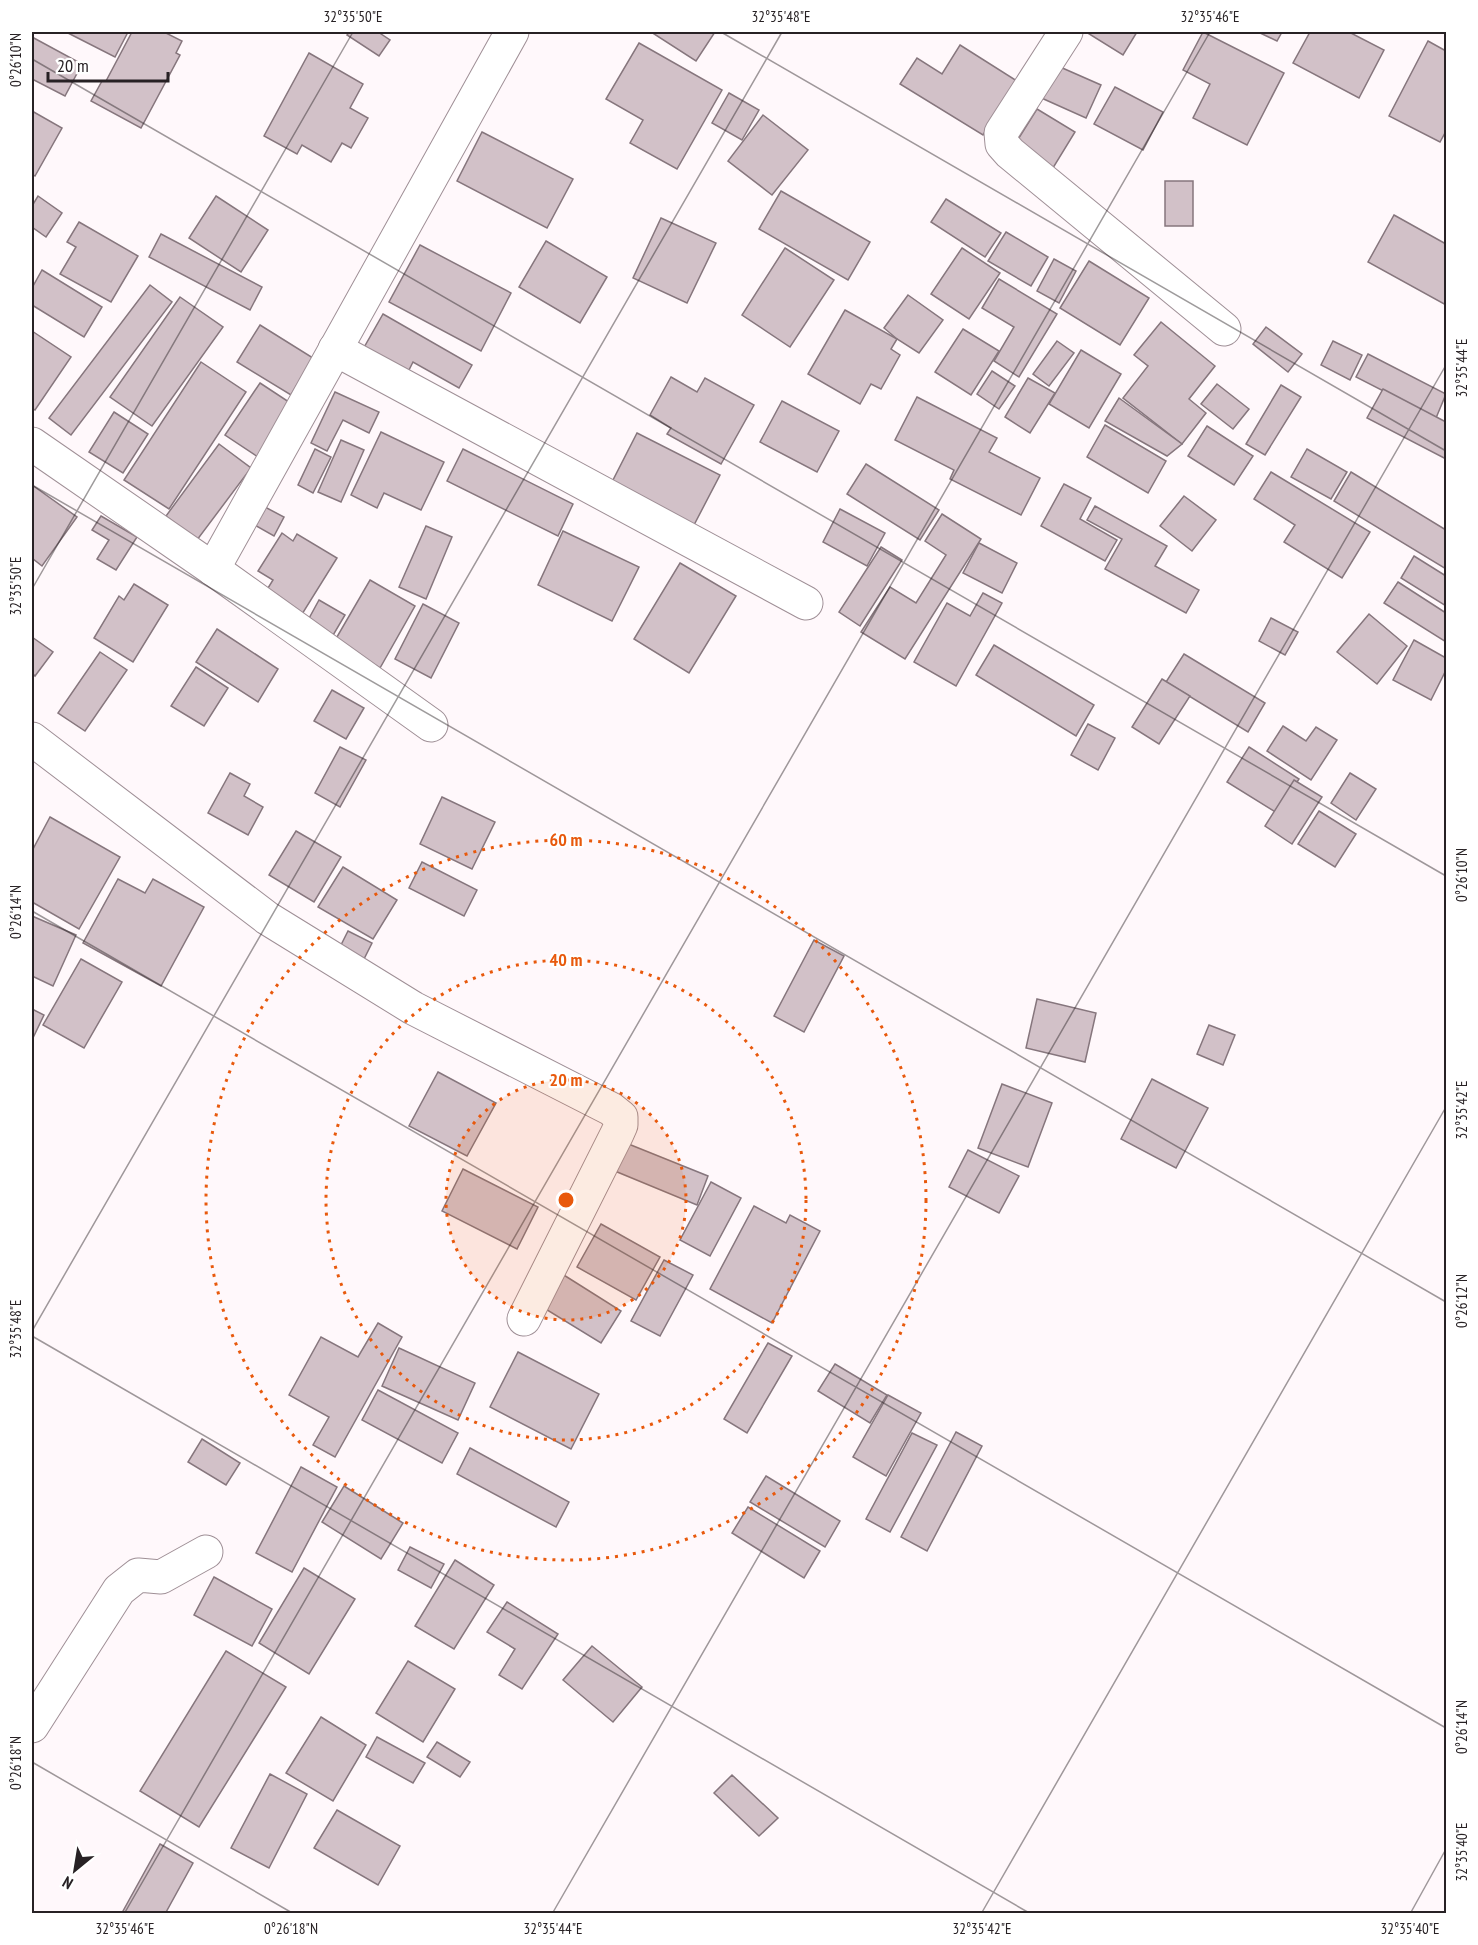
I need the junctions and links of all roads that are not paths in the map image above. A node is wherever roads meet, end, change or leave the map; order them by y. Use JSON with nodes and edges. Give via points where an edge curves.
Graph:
{"nodes":[{"id":1,"x":512,"y":32,"type":"edge"},
{"id":2,"x":1066,"y":32,"type":"edge"},
{"id":3,"x":1224,"y":329,"type":"dead end"},
{"id":4,"x":335,"y":349,"type":"junction"},
{"id":5,"x":32,"y":444,"type":"edge"},
{"id":6,"x":213,"y":569,"type":"junction"},
{"id":7,"x":806,"y":603,"type":"dead end"},
{"id":8,"x":431,"y":725,"type":"dead end"},
{"id":9,"x":32,"y":739,"type":"edge"},
{"id":10,"x":524,"y":1319,"type":"dead end"},
{"id":11,"x":206,"y":1552,"type":"dead end"},
{"id":12,"x":32,"y":1726,"type":"edge"}],
"edges":[{"from":1,"to":4,"type":"street"},
{"from":2,"to":3,"type":"street","via":[[1001,133],[1002,144]]},
{"from":4,"to":6,"type":"street"},
{"from":4,"to":7,"type":"street"},
{"from":5,"to":6,"type":"street"},
{"from":6,"to":8,"type":"street"},
{"from":9,"to":10,"type":"street","via":[[267,918],[413,1008],[621,1117],[617,1134]]},
{"from":11,"to":12,"type":"street","via":[[161,1577],[138,1575],[119,1590]]}]}
